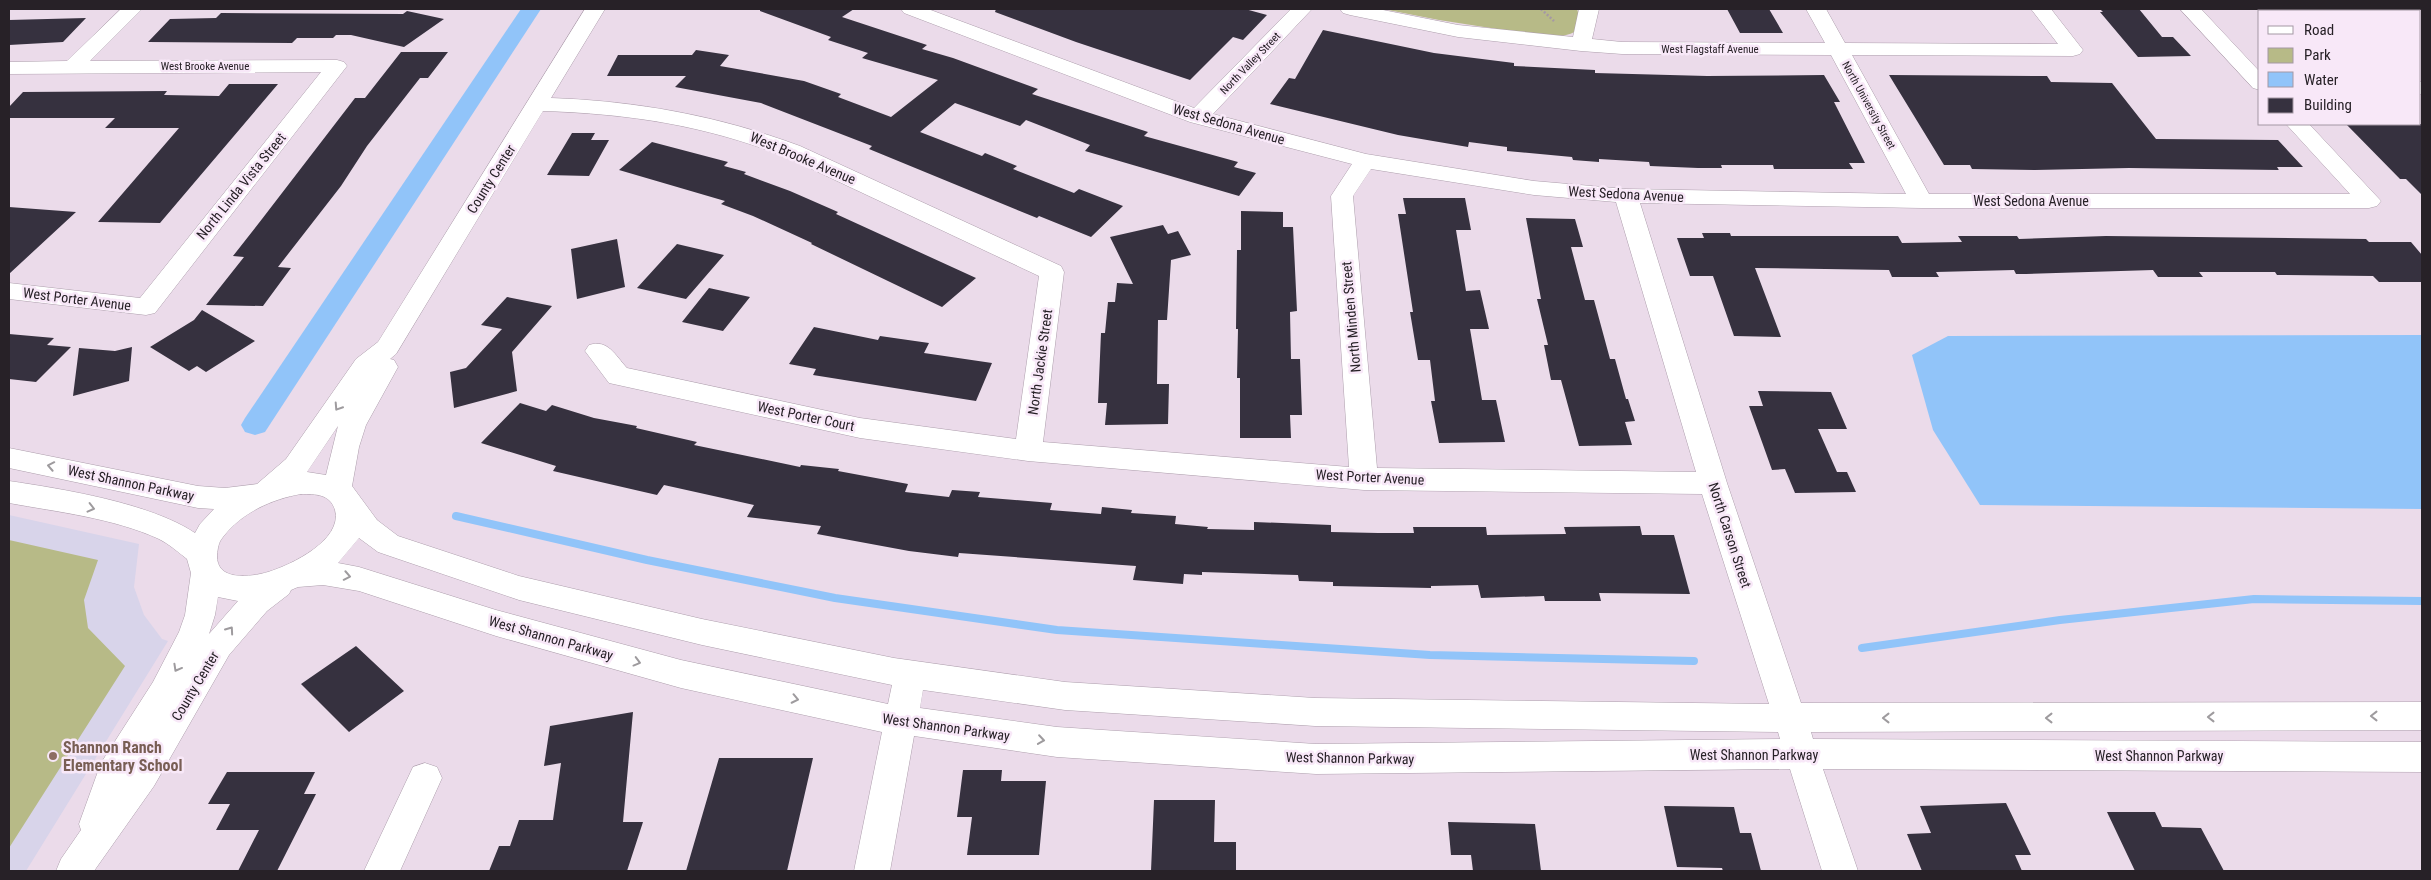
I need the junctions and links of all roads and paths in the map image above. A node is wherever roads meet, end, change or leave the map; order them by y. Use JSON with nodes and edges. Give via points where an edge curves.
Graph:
{"nodes":[{"id":1,"x":132,"y":9,"type":"edge"},
{"id":2,"x":595,"y":9,"type":"edge"},
{"id":3,"x":911,"y":9,"type":"edge"},
{"id":4,"x":1302,"y":9,"type":"edge"},
{"id":5,"x":1350,"y":9,"type":"edge"},
{"id":6,"x":1589,"y":9,"type":"edge"},
{"id":7,"x":1816,"y":9,"type":"edge"},
{"id":8,"x":2040,"y":9,"type":"edge"},
{"id":9,"x":2190,"y":9,"type":"edge"},
{"id":10,"x":1581,"y":45,"type":"junction"},
{"id":11,"x":1839,"y":50,"type":"junction"},
{"id":12,"x":73,"y":66,"type":"junction"},
{"id":13,"x":337,"y":66,"type":"joint"},
{"id":14,"x":9,"y":68,"type":"edge"},
{"id":15,"x":2258,"y":82,"type":"edge"},
{"id":16,"x":537,"y":104,"type":"junction"},
{"id":17,"x":1198,"y":117,"type":"junction"},
{"id":18,"x":2298,"y":125,"type":"edge"},
{"id":19,"x":1364,"y":161,"type":"junction"},
{"id":20,"x":1626,"y":196,"type":"junction"},
{"id":21,"x":1922,"y":201,"type":"junction"},
{"id":22,"x":1052,"y":272,"type":"joint"},
{"id":23,"x":9,"y":291,"type":"edge"},
{"id":24,"x":146,"y":307,"type":"joint"},
{"id":25,"x":387,"y":348,"type":"junction"},
{"id":26,"x":598,"y":351,"type":"dead end"},
{"id":27,"x":1028,"y":451,"type":"junction"},
{"id":28,"x":9,"y":458,"type":"edge"},
{"id":29,"x":1364,"y":479,"type":"junction"},
{"id":30,"x":1713,"y":483,"type":"junction"},
{"id":31,"x":9,"y":492,"type":"edge"},
{"id":32,"x":261,"y":494,"type":"junction"},
{"id":33,"x":343,"y":498,"type":"junction"},
{"id":34,"x":204,"y":563,"type":"junction"},
{"id":35,"x":291,"y":578,"type":"junction"},
{"id":36,"x":910,"y":674,"type":"junction"},
{"id":37,"x":2422,"y":716,"type":"edge"},
{"id":38,"x":1791,"y":719,"type":"junction"},
{"id":39,"x":900,"y":720,"type":"junction"},
{"id":40,"x":1802,"y":754,"type":"junction"},
{"id":41,"x":2422,"y":757,"type":"edge"},
{"id":42,"x":425,"y":778,"type":"dead end"},
{"id":43,"x":80,"y":862,"type":"edge"},
{"id":44,"x":382,"y":871,"type":"edge"},
{"id":45,"x":872,"y":871,"type":"edge"},
{"id":46,"x":1840,"y":871,"type":"edge"}],
"edges":[{"from":1,"to":12,"type":"street"},
{"from":2,"to":16,"type":"street","name":"County Center"},
{"from":3,"to":17,"type":"street","name":"West Sedona Avenue"},
{"from":4,"to":17,"type":"street","name":"North Valley Street"},
{"from":5,"to":10,"type":"street","name":"West Flagstaff Avenue","via":[[1458,31]]},
{"from":6,"to":10,"type":"street"},
{"from":7,"to":11,"type":"street","name":"North University Street"},
{"from":8,"to":11,"type":"street","name":"West Flagstaff Avenue","via":[[2073,50]]},
{"from":9,"to":15,"type":"street"},
{"from":10,"to":11,"type":"street","name":"West Flagstaff Avenue"},
{"from":11,"to":21,"type":"street","name":"North University Street"},
{"from":12,"to":13,"type":"street","name":"West Brooke Avenue"},
{"from":12,"to":14,"type":"street","name":"West Brooke Avenue"},
{"from":13,"to":24,"type":"street","name":"North Linda Vista Street"},
{"from":16,"to":22,"type":"street","name":"West Brooke Avenue","via":[[661,113],[751,136],[792,151]]},
{"from":16,"to":25,"type":"street","name":"County Center"},
{"from":17,"to":19,"type":"street","name":"West Sedona Avenue"},
{"from":18,"to":21,"type":"street","name":"West Sedona Avenue","via":[[2369,201]]},
{"from":19,"to":20,"type":"street","name":"West Sedona Avenue","via":[[1534,188]]},
{"from":19,"to":29,"type":"street","name":"North Minden Street","via":[[1342,196]]},
{"from":20,"to":21,"type":"street","name":"West Sedona Avenue"},
{"from":20,"to":30,"type":"street","name":"North Carson Street"},
{"from":22,"to":27,"type":"street","name":"North Jackie Street"},
{"from":23,"to":24,"type":"street","name":"West Porter Avenue"},
{"from":25,"to":32,"type":"street","name":"County Center","one_way":true,"via":[[365,366],[296,466]]},
{"from":25,"to":33,"type":"street","name":"County Center","via":[[385,367],[352,426],[345,447]]},
{"from":26,"to":27,"type":"street","name":"West Porter Court","via":[[618,376],[860,428]]},
{"from":27,"to":29,"type":"street","name":"West Porter Avenue"},
{"from":32,"to":28,"type":"street","name":"West Shannon Parkway","one_way":true,"via":[[225,499],[198,497]]},
{"from":29,"to":30,"type":"street","name":"West Porter Avenue"},
{"from":30,"to":38,"type":"street","name":"North Carson Street"},
{"from":31,"to":34,"type":"street","one_way":true,"via":[[147,522],[171,532]]},
{"from":32,"to":33,"type":"street","via":[[292,484],[309,483]]},
{"from":32,"to":34,"type":"street","via":[[234,509],[217,525],[206,542]]},
{"from":33,"to":35,"type":"street","via":[[349,524],[338,544],[318,563]]},
{"from":33,"to":36,"type":"street","via":[[367,528],[388,544],[519,588],[702,632]]},
{"from":34,"to":35,"type":"street","via":[[220,584],[242,589],[262,588]]},
{"from":34,"to":43,"type":"street","name":"County Center","one_way":true,"via":[[202,607],[194,632],[164,692],[113,774]]},
{"from":35,"to":39,"type":"street","name":"West Shannon Parkway","one_way":true,"via":[[323,573],[359,578],[496,623],[681,674]]},
{"from":43,"to":35,"type":"street","name":"County Center","one_way":true,"via":[[142,776],[237,620],[256,600]]},
{"from":36,"to":38,"type":"street","via":[[1065,696],[1315,712]]},
{"from":36,"to":39,"type":"street"},
{"from":37,"to":38,"type":"street","one_way":true},
{"from":38,"to":40,"type":"street","name":"North Carson Street"},
{"from":39,"to":40,"type":"street","name":"West Shannon Parkway","one_way":true,"via":[[1057,742],[1316,759]]},
{"from":39,"to":45,"type":"street"},
{"from":40,"to":41,"type":"street","name":"West Shannon Parkway"},
{"from":40,"to":46,"type":"street","name":"North Carson Street"},
{"from":42,"to":44,"type":"street"}]}
